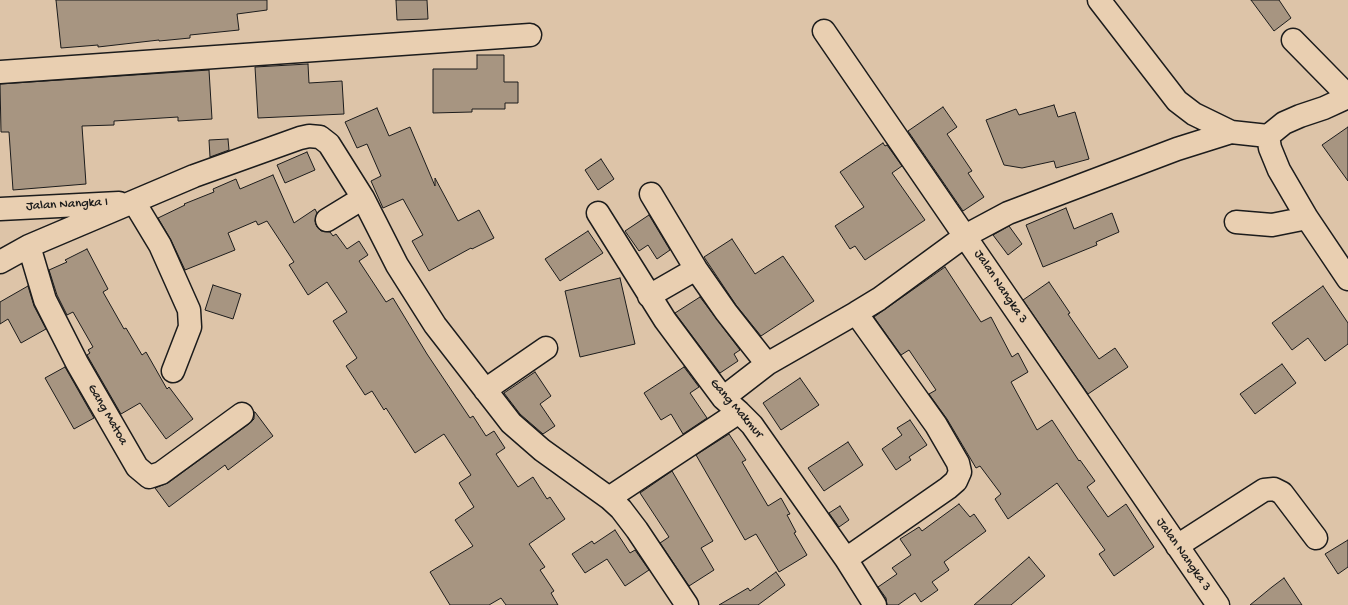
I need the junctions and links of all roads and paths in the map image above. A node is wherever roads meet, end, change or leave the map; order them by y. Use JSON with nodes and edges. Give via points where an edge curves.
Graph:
{"nodes":[{"id":1,"x":1099,"y":0,"type":"edge"},
{"id":2,"x":824,"y":31,"type":"dead end"},
{"id":3,"x":530,"y":35,"type":"dead end"},
{"id":4,"x":1293,"y":40,"type":"dead end"},
{"id":5,"x":0,"y":72,"type":"edge"},
{"id":6,"x":1348,"y":96,"type":"edge"},
{"id":7,"x":1231,"y":132,"type":"junction"},
{"id":8,"x":1268,"y":136,"type":"junction"},
{"id":9,"x":651,"y":194,"type":"dead end"},
{"id":10,"x":363,"y":198,"type":"junction"},
{"id":11,"x":134,"y":202,"type":"junction"},
{"id":12,"x":0,"y":209,"type":"edge"},
{"id":13,"x":598,"y":213,"type":"dead end"},
{"id":14,"x":1307,"y":218,"type":"junction"},
{"id":15,"x":327,"y":220,"type":"dead end"},
{"id":16,"x":1236,"y":222,"type":"dead end"},
{"id":17,"x":965,"y":236,"type":"junction"},
{"id":18,"x":29,"y":246,"type":"junction"},
{"id":19,"x":0,"y":262,"type":"edge"},
{"id":20,"x":696,"y":269,"type":"junction"},
{"id":21,"x":1348,"y":279,"type":"edge"},
{"id":22,"x":649,"y":296,"type":"junction"},
{"id":23,"x":856,"y":313,"type":"junction"},
{"id":24,"x":546,"y":348,"type":"dead end"},
{"id":25,"x":767,"y":364,"type":"junction"},
{"id":26,"x":173,"y":371,"type":"dead end"},
{"id":27,"x":485,"y":390,"type":"junction"},
{"id":28,"x":731,"y":405,"type":"junction"},
{"id":29,"x":242,"y":414,"type":"dead end"},
{"id":30,"x":609,"y":498,"type":"junction"},
{"id":31,"x":1316,"y":538,"type":"dead end"},
{"id":32,"x":1177,"y":546,"type":"junction"},
{"id":33,"x":846,"y":559,"type":"junction"},
{"id":34,"x":687,"y":605,"type":"edge"},
{"id":35,"x":874,"y":605,"type":"edge"},
{"id":36,"x":1218,"y":605,"type":"edge"}],
"edges":[{"from":1,"to":7,"type":"street","via":[[1177,101],[1194,114]]},
{"from":2,"to":17,"type":"street"},
{"from":3,"to":5,"type":"street"},
{"from":4,"to":6,"type":"street"},
{"from":6,"to":8,"type":"street","via":[[1284,123]]},
{"from":7,"to":8,"type":"street","name":"Jalan Nangka 3"},
{"from":7,"to":17,"type":"street","name":"Jalan Nangka 3","via":[[1178,149],[1008,213]]},
{"from":8,"to":14,"type":"street","via":[[1279,170]]},
{"from":9,"to":20,"type":"street"},
{"from":10,"to":11,"type":"street","via":[[329,144],[320,137],[310,136],[194,176]]},
{"from":10,"to":15,"type":"street"},
{"from":10,"to":27,"type":"street","via":[[397,264],[435,325]]},
{"from":11,"to":12,"type":"street","name":"Jalan Nangka I"},
{"from":11,"to":18,"type":"street"},
{"from":11,"to":26,"type":"street","via":[[160,245],[189,310],[190,327]]},
{"from":13,"to":22,"type":"street","name":"Gang Makmur"},
{"from":14,"to":16,"type":"street","via":[[1272,225]]},
{"from":14,"to":21,"type":"street"},
{"from":17,"to":23,"type":"street"},
{"from":17,"to":32,"type":"street","name":"Jalan Nangka 3"},
{"from":18,"to":19,"type":"street"},
{"from":18,"to":29,"type":"street","name":"Gang Matoa","via":[[46,300],[77,363],[137,467],[149,477],[162,473]]},
{"from":20,"to":22,"type":"street"},
{"from":20,"to":25,"type":"street"},
{"from":22,"to":28,"type":"street","name":"Gang Makmur","via":[[664,320]]},
{"from":23,"to":25,"type":"street"},
{"from":23,"to":33,"type":"street","via":[[936,425],[958,463],[960,472],[956,481],[948,488]]},
{"from":24,"to":27,"type":"street"},
{"from":25,"to":28,"type":"street"},
{"from":27,"to":30,"type":"street","via":[[511,423],[542,450]]},
{"from":28,"to":30,"type":"street"},
{"from":28,"to":33,"type":"street","name":"Gang Makmur","via":[[752,424]]},
{"from":30,"to":34,"type":"street","via":[[637,530]]},
{"from":31,"to":32,"type":"street","via":[[1282,493],[1274,489],[1264,490]]},
{"from":32,"to":36,"type":"street","name":"Jalan Nangka 3"},
{"from":33,"to":35,"type":"street","name":"Gang Makmur"}]}
